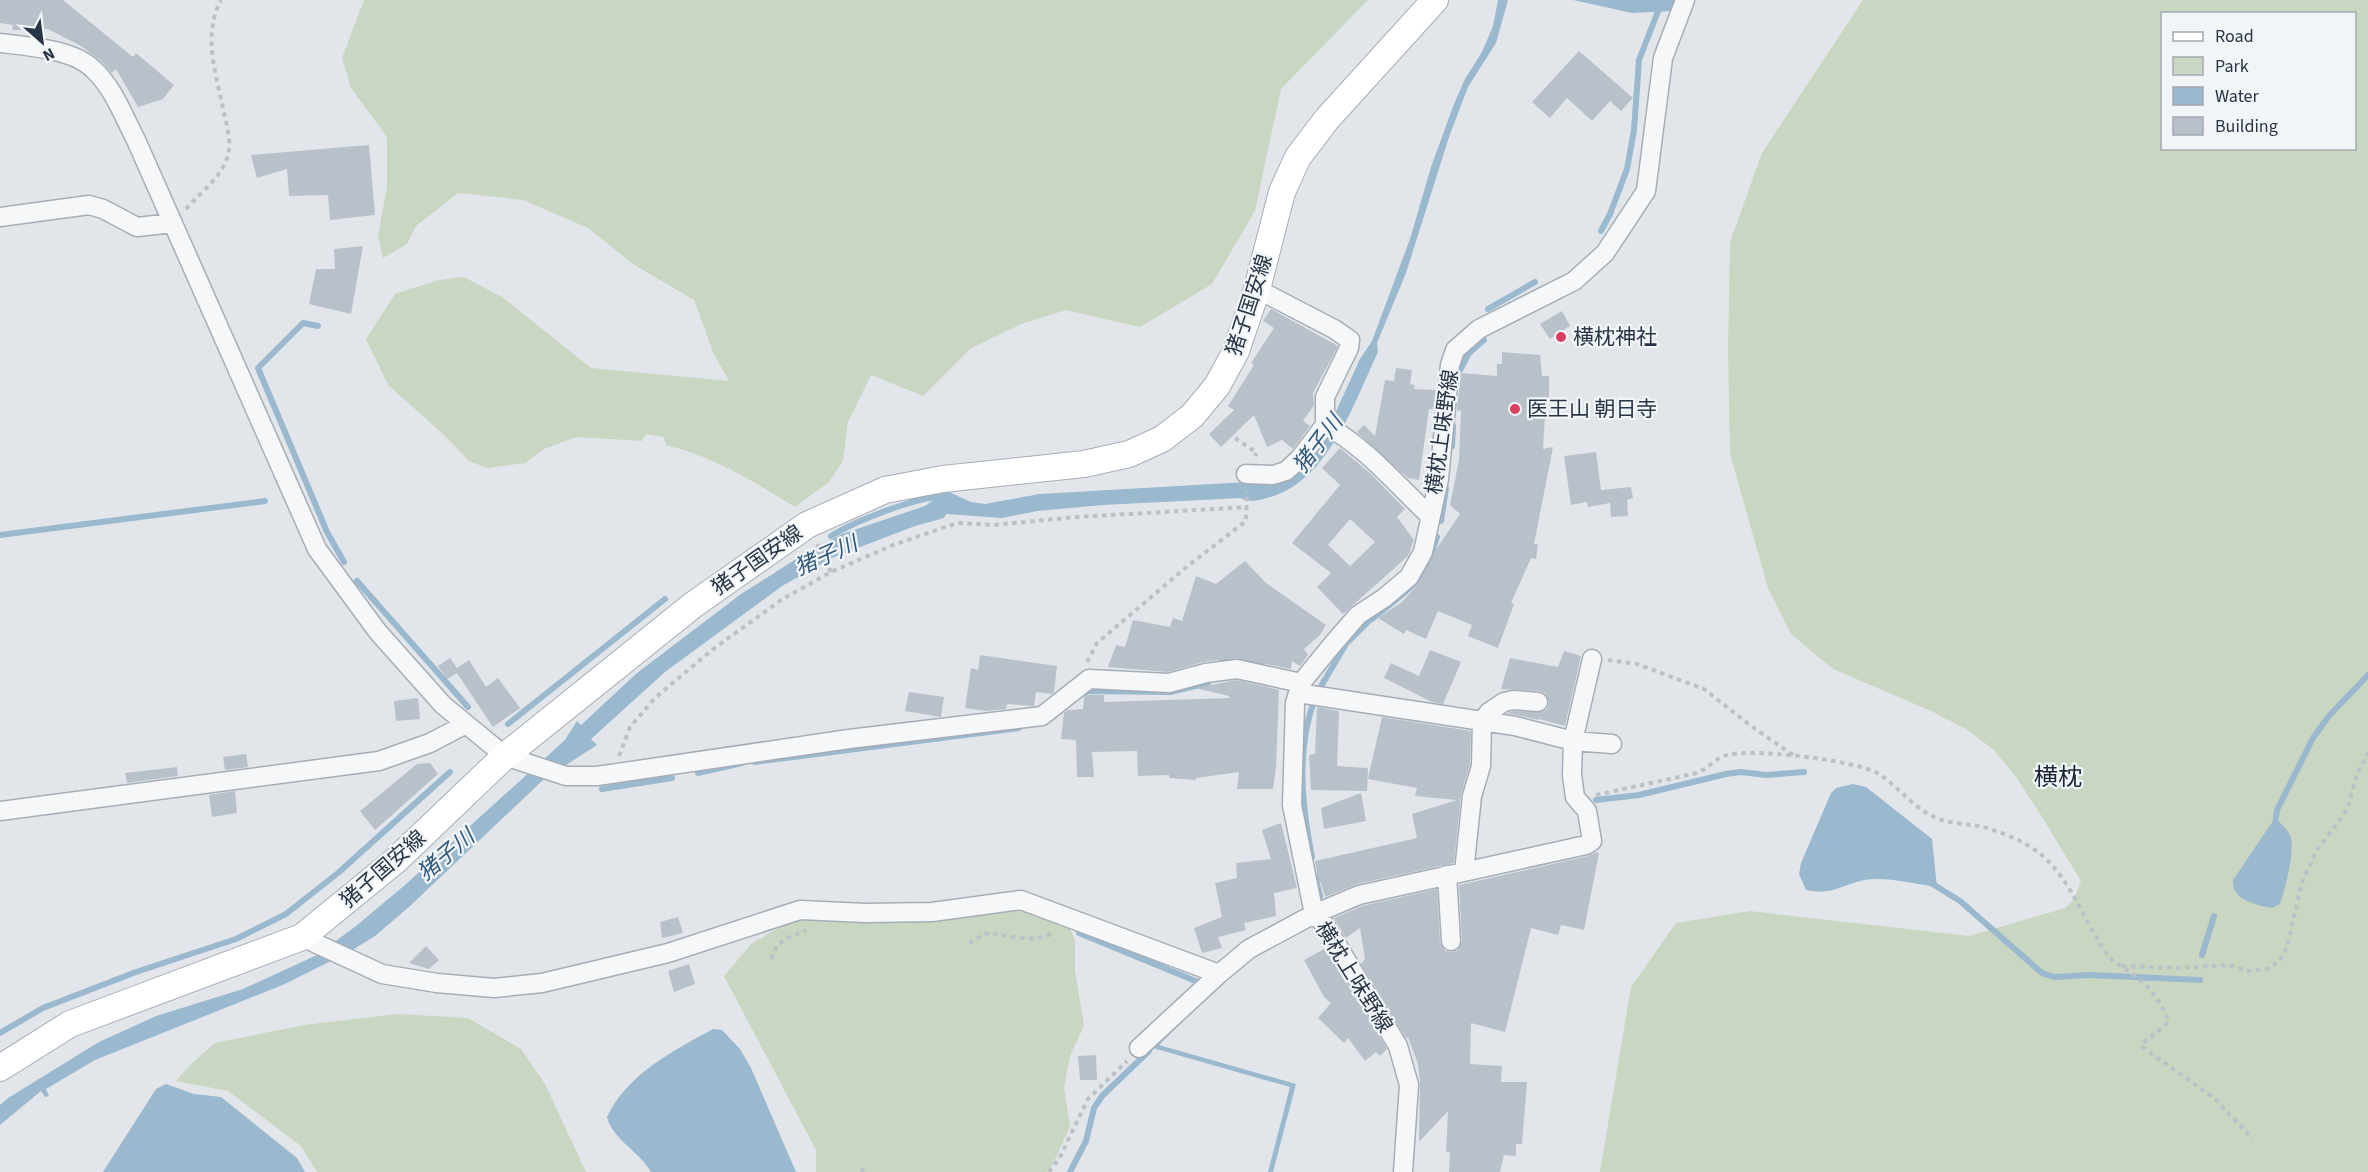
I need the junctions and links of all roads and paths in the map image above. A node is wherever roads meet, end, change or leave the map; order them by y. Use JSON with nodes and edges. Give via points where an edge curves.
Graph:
{"nodes":[{"id":1,"x":221,"y":0,"type":"edge"},
{"id":2,"x":1435,"y":0,"type":"edge"},
{"id":3,"x":1685,"y":0,"type":"edge"},
{"id":4,"x":0,"y":43,"type":"edge"},
{"id":5,"x":0,"y":217,"type":"edge"},
{"id":6,"x":173,"y":223,"type":"junction"},
{"id":7,"x":1257,"y":289,"type":"junction"},
{"id":8,"x":1325,"y":425,"type":"junction"},
{"id":9,"x":1235,"y":438,"type":"dead end"},
{"id":10,"x":1246,"y":474,"type":"junction"},
{"id":11,"x":1248,"y":507,"type":"junction"},
{"id":12,"x":1430,"y":516,"type":"junction"},
{"id":13,"x":807,"y":525,"type":"junction"},
{"id":14,"x":831,"y":572,"type":"junction"},
{"id":15,"x":1592,"y":659,"type":"joint"},
{"id":16,"x":1089,"y":679,"type":"junction"},
{"id":17,"x":1300,"y":688,"type":"junction"},
{"id":18,"x":1538,"y":702,"type":"dead end"},
{"id":19,"x":1482,"y":721,"type":"junction"},
{"id":20,"x":466,"y":724,"type":"junction"},
{"id":21,"x":1573,"y":741,"type":"junction"},
{"id":22,"x":1612,"y":744,"type":"dead end"},
{"id":23,"x":2368,"y":753,"type":"edge"},
{"id":24,"x":505,"y":756,"type":"junction"},
{"id":25,"x":1794,"y":756,"type":"junction"},
{"id":26,"x":612,"y":774,"type":"junction"},
{"id":27,"x":1576,"y":800,"type":"junction"},
{"id":28,"x":0,"y":811,"type":"edge"},
{"id":29,"x":1455,"y":874,"type":"junction"},
{"id":30,"x":822,"y":912,"type":"junction"},
{"id":31,"x":1314,"y":914,"type":"junction"},
{"id":32,"x":1070,"y":917,"type":"junction"},
{"id":33,"x":302,"y":937,"type":"junction"},
{"id":34,"x":1451,"y":941,"type":"dead end"},
{"id":35,"x":969,"y":943,"type":"dead end"},
{"id":36,"x":771,"y":959,"type":"dead end"},
{"id":37,"x":2121,"y":966,"type":"junction"},
{"id":38,"x":1219,"y":974,"type":"junction"},
{"id":39,"x":1139,"y":1048,"type":"joint"},
{"id":40,"x":0,"y":1068,"type":"edge"},
{"id":41,"x":2253,"y":1139,"type":"dead end"},
{"id":42,"x":1049,"y":1172,"type":"edge"},
{"id":43,"x":1403,"y":1172,"type":"edge"}],
"edges":[{"from":1,"to":6,"type":"path","via":[[212,39],[214,72],[228,133],[228,155],[219,172]]},
{"from":2,"to":7,"type":"main road","name":"猪子国安線","via":[[1327,119],[1298,157],[1282,192]]},
{"from":3,"to":12,"type":"street","name":"横枕上味野線","via":[[1663,58],[1646,190],[1624,225],[1605,253],[1574,281],[1479,329],[1455,350],[1450,365],[1439,479]]},
{"from":4,"to":6,"type":"street","via":[[68,55],[93,68],[136,140]]},
{"from":5,"to":6,"type":"street","via":[[89,205],[137,227]]},
{"from":6,"to":20,"type":"street","via":[[317,549],[378,632],[443,705]]},
{"from":7,"to":8,"type":"street","via":[[1350,340],[1325,397]]},
{"from":7,"to":13,"type":"main road","name":"猪子国安線","via":[[1236,351],[1217,386],[1192,416],[1162,439],[1129,454],[1084,465],[943,479],[885,490]]},
{"from":8,"to":10,"type":"street","via":[[1286,471]]},
{"from":8,"to":12,"type":"street","via":[[1344,435]]},
{"from":9,"to":10,"type":"path","via":[[1257,453]]},
{"from":10,"to":11,"type":"path"},
{"from":11,"to":14,"type":"path","via":[[993,525],[957,523]]},
{"from":11,"to":16,"type":"path","via":[[1246,521],[1237,530],[1097,643],[1086,665]]},
{"from":12,"to":17,"type":"street","name":"横枕上味野線","via":[[1423,552],[1408,577],[1358,615]]},
{"from":13,"to":14,"type":"path"},
{"from":13,"to":24,"type":"main road","name":"猪子国安線","via":[[693,605]]},
{"from":14,"to":26,"type":"path","via":[[773,606],[655,698],[630,727]]},
{"from":15,"to":21,"type":"street"},
{"from":15,"to":25,"type":"path","via":[[1637,664],[1704,689]]},
{"from":16,"to":17,"type":"street","via":[[1169,683],[1237,669]]},
{"from":16,"to":26,"type":"street","via":[[1042,716],[849,739]]},
{"from":17,"to":19,"type":"street"},
{"from":17,"to":31,"type":"street","name":"横枕上味野線","via":[[1295,703],[1292,805]]},
{"from":18,"to":19,"type":"street","via":[[1504,702]]},
{"from":19,"to":21,"type":"street"},
{"from":19,"to":29,"type":"street","via":[[1480,766]]},
{"from":20,"to":24,"type":"street"},
{"from":20,"to":28,"type":"street","via":[[430,743],[379,761]]},
{"from":21,"to":22,"type":"street"},
{"from":21,"to":27,"type":"street"},
{"from":23,"to":37,"type":"path","via":[[2357,774],[2347,810],[2317,850],[2302,882],[2287,947],[2278,962],[2266,969],[2248,971],[2229,965]]},
{"from":24,"to":26,"type":"street","via":[[566,776]]},
{"from":24,"to":33,"type":"main road","name":"猪子国安線","via":[[395,861]]},
{"from":25,"to":27,"type":"path","via":[[1723,756],[1697,773]]},
{"from":25,"to":37,"type":"path","via":[[1876,772],[1927,814],[1985,827],[2029,845],[2066,883],[2110,959]]},
{"from":27,"to":29,"type":"street","via":[[1587,812],[1590,823],[1592,841],[1586,845]]},
{"from":29,"to":31,"type":"street","via":[[1359,895]]},
{"from":29,"to":34,"type":"street"},
{"from":30,"to":32,"type":"street","via":[[932,912],[1021,900]]},
{"from":30,"to":33,"type":"street","via":[[800,910],[668,952],[542,983],[494,988],[382,974]]},
{"from":30,"to":36,"type":"path","via":[[810,928],[779,942]]},
{"from":31,"to":38,"type":"street","via":[[1249,949]]},
{"from":31,"to":43,"type":"street","name":"横枕上味野線","via":[[1325,925],[1398,1046],[1409,1085]]},
{"from":32,"to":35,"type":"path","via":[[1047,936],[1026,938],[990,933]]},
{"from":32,"to":38,"type":"street"},
{"from":33,"to":40,"type":"main road","name":"猪子国安線","via":[[70,1024]]},
{"from":37,"to":41,"type":"path","via":[[2160,999],[2169,1022],[2142,1047],[2205,1091]]},
{"from":38,"to":39,"type":"street"},
{"from":39,"to":42,"type":"path","via":[[1088,1099]]}]}
